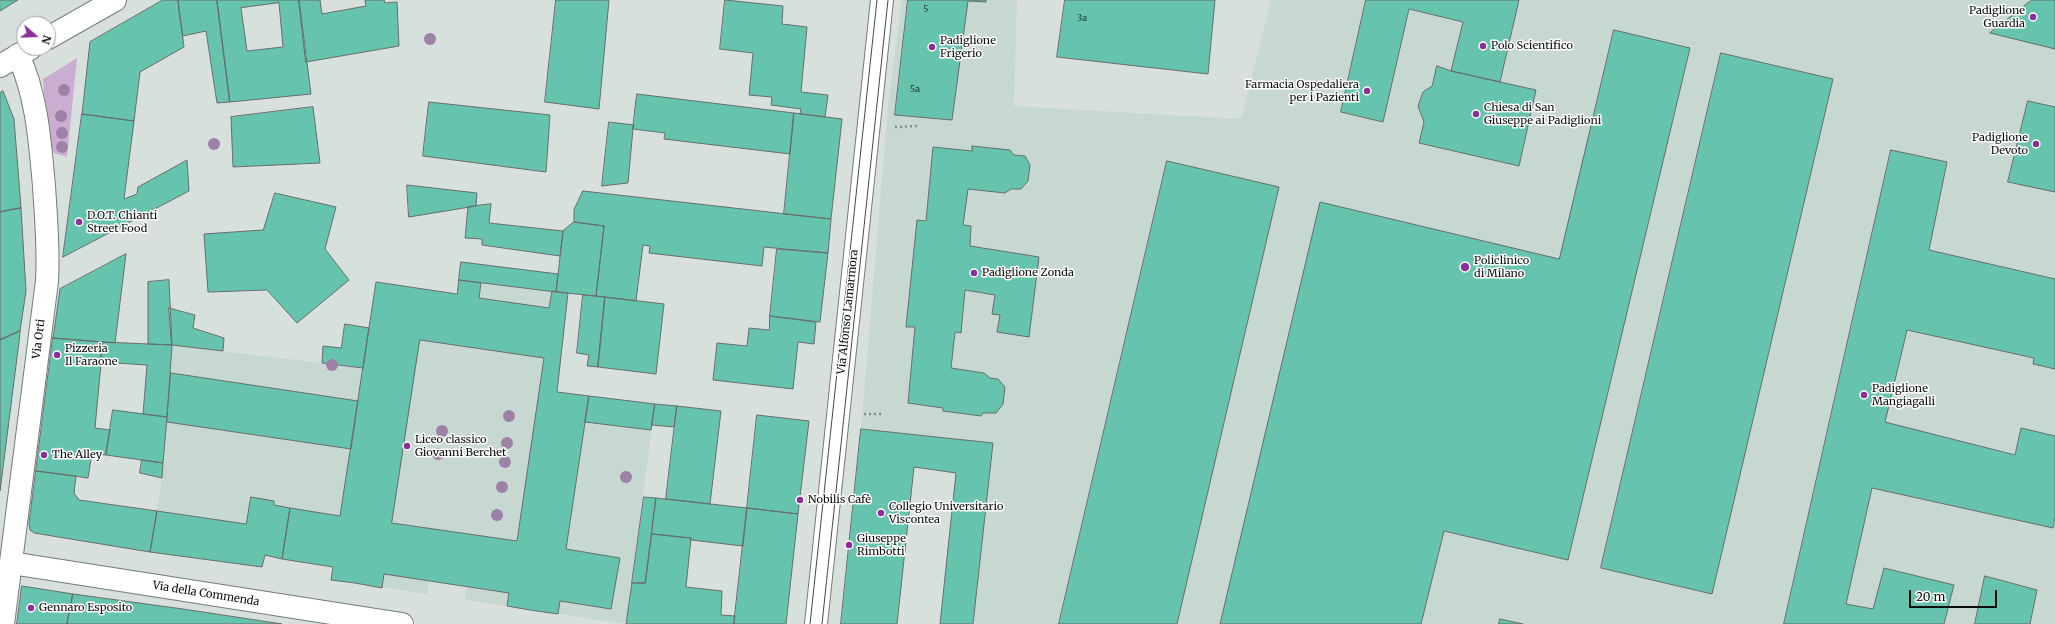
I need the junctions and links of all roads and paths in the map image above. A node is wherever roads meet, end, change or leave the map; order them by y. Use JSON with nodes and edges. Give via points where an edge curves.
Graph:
{"nodes":[{"id":1,"x":115,"y":0,"type":"edge"},
{"id":2,"x":882,"y":0,"type":"edge"},
{"id":3,"x":56,"y":33,"type":"edge"},
{"id":4,"x":18,"y":56,"type":"edge"},
{"id":5,"x":25,"y":56,"type":"edge"},
{"id":6,"x":0,"y":66,"type":"edge"},
{"id":7,"x":918,"y":126,"type":"dead end"},
{"id":8,"x":894,"y":127,"type":"dead end"},
{"id":9,"x":863,"y":414,"type":"dead end"},
{"id":10,"x":882,"y":414,"type":"dead end"},
{"id":11,"x":11,"y":563,"type":"junction"},
{"id":12,"x":3,"y":624,"type":"edge"},
{"id":13,"x":402,"y":624,"type":"edge"},
{"id":14,"x":816,"y":624,"type":"edge"}],
"edges":[{"from":1,"to":3,"type":"street"},
{"from":2,"to":14,"type":"street","name":"Via Alfonso Lamarmora"},
{"from":4,"to":6,"type":"street"},
{"from":5,"to":11,"type":"street","name":"Via Orti","via":[[40,140],[49,251]]},
{"from":7,"to":8,"type":"path"},
{"from":9,"to":10,"type":"path"},
{"from":11,"to":12,"type":"street","name":"Via Orti"},
{"from":11,"to":13,"type":"street","name":"Via della Commenda"}]}
